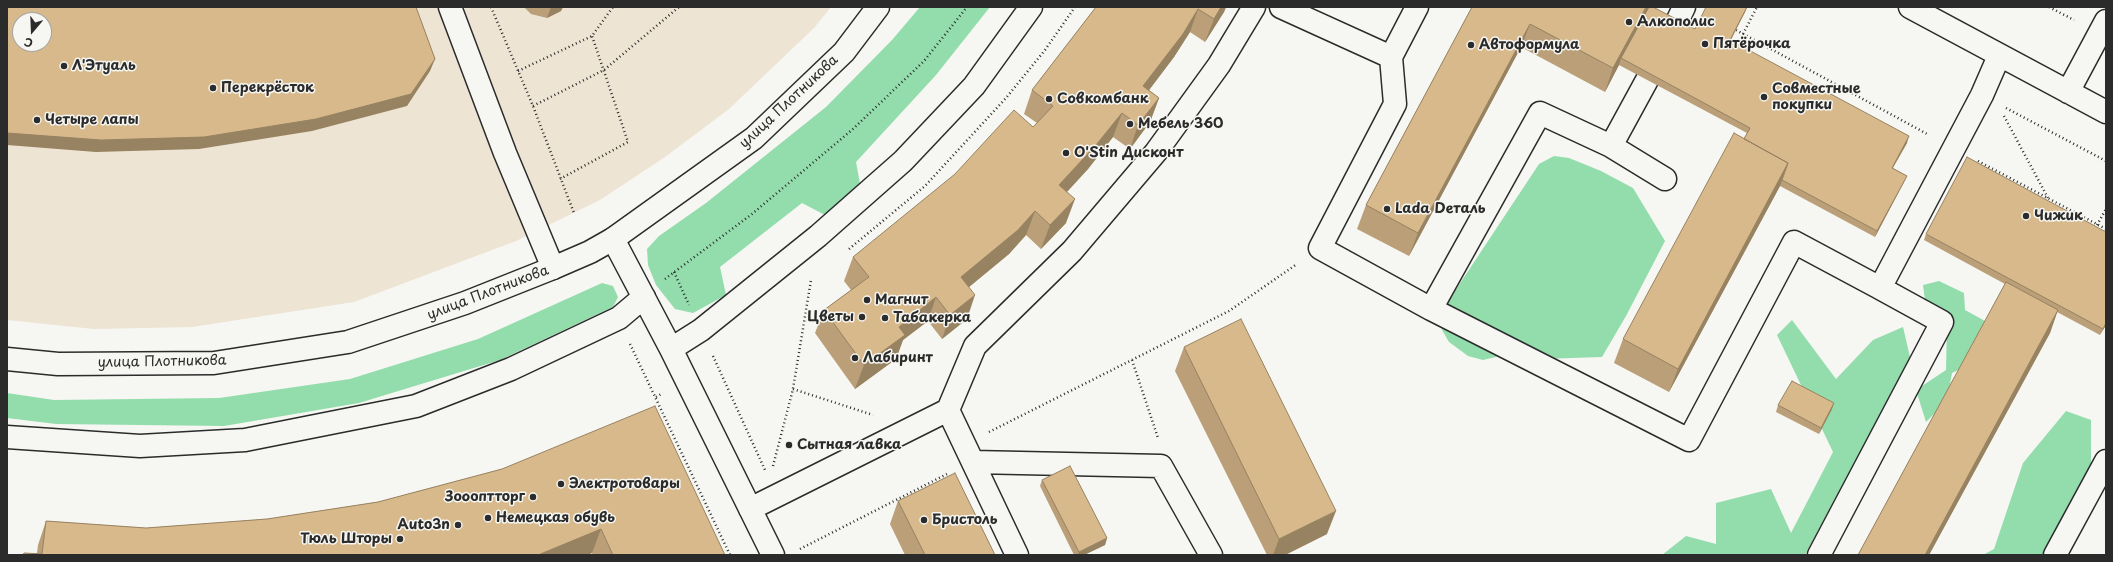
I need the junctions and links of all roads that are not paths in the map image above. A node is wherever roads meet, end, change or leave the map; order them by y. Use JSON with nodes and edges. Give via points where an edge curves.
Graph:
{"nodes":[{"id":1,"x":450,"y":7,"type":"edge"},
{"id":2,"x":878,"y":7,"type":"edge"},
{"id":3,"x":1031,"y":7,"type":"edge"},
{"id":4,"x":1254,"y":7,"type":"edge"},
{"id":5,"x":1281,"y":7,"type":"edge"},
{"id":6,"x":1417,"y":7,"type":"edge"},
{"id":7,"x":1684,"y":7,"type":"edge"},
{"id":8,"x":1910,"y":7,"type":"edge"},
{"id":9,"x":2106,"y":21,"type":"edge"},
{"id":10,"x":1675,"y":26,"type":"edge"},
{"id":11,"x":1999,"y":56,"type":"junction"},
{"id":12,"x":1391,"y":57,"type":"junction"},
{"id":13,"x":1647,"y":80,"type":"edge"},
{"id":14,"x":2068,"y":92,"type":"junction"},
{"id":15,"x":2106,"y":112,"type":"edge"},
{"id":16,"x":1611,"y":146,"type":"junction"},
{"id":17,"x":1665,"y":179,"type":"dead end"},
{"id":18,"x":613,"y":239,"type":"junction"},
{"id":19,"x":553,"y":268,"type":"junction"},
{"id":20,"x":1880,"y":288,"type":"junction"},
{"id":21,"x":644,"y":297,"type":"junction"},
{"id":22,"x":1431,"y":309,"type":"junction"},
{"id":23,"x":671,"y":349,"type":"junction"},
{"id":24,"x":7,"y":358,"type":"edge"},
{"id":25,"x":948,"y":410,"type":"junction"},
{"id":26,"x":7,"y":437,"type":"edge"},
{"id":27,"x":969,"y":453,"type":"junction"},
{"id":28,"x":2106,"y":462,"type":"edge"},
{"id":29,"x":750,"y":509,"type":"junction"},
{"id":30,"x":773,"y":555,"type":"edge"},
{"id":31,"x":1017,"y":555,"type":"edge"},
{"id":32,"x":1211,"y":555,"type":"edge"},
{"id":33,"x":1819,"y":555,"type":"edge"},
{"id":34,"x":2055,"y":555,"type":"edge"}],
"edges":[{"from":1,"to":19,"type":"main road","via":[[505,153]]},
{"from":2,"to":18,"type":"main road","name":"улица Плотникова","via":[[844,52],[754,138]]},
{"from":3,"to":23,"type":"main road","via":[[974,86],[903,161],[818,236],[701,330]]},
{"from":4,"to":25,"type":"main road","via":[[1219,65],[1156,152],[1072,251],[975,346]]},
{"from":5,"to":12,"type":"main road"},
{"from":6,"to":12,"type":"main road"},
{"from":7,"to":10,"type":"main road"},
{"from":8,"to":11,"type":"main road"},
{"from":9,"to":14,"type":"main road"},
{"from":11,"to":14,"type":"main road"},
{"from":11,"to":20,"type":"main road","via":[[1989,99],[1954,148]]},
{"from":12,"to":22,"type":"main road","via":[[1395,104],[1320,248]]},
{"from":13,"to":16,"type":"main road"},
{"from":14,"to":15,"type":"main road"},
{"from":16,"to":17,"type":"main road"},
{"from":16,"to":22,"type":"main road","via":[[1540,113]]},
{"from":18,"to":19,"type":"main road","name":"улица Плотникова"},
{"from":18,"to":21,"type":"main road"},
{"from":19,"to":24,"type":"main road","name":"улица Плотникова","via":[[465,303],[340,343],[214,364],[58,364]]},
{"from":20,"to":22,"type":"main road","via":[[1794,242],[1689,440]]},
{"from":20,"to":33,"type":"main road","via":[[1942,322]]},
{"from":21,"to":23,"type":"main road"},
{"from":21,"to":26,"type":"main road","via":[[618,318],[511,369],[416,406],[245,440],[140,446]]},
{"from":23,"to":29,"type":"main road"},
{"from":25,"to":27,"type":"main road"},
{"from":25,"to":29,"type":"main road"},
{"from":27,"to":31,"type":"main road"},
{"from":27,"to":32,"type":"main road","via":[[1161,466]]},
{"from":28,"to":34,"type":"main road"},
{"from":29,"to":30,"type":"main road"}]}
